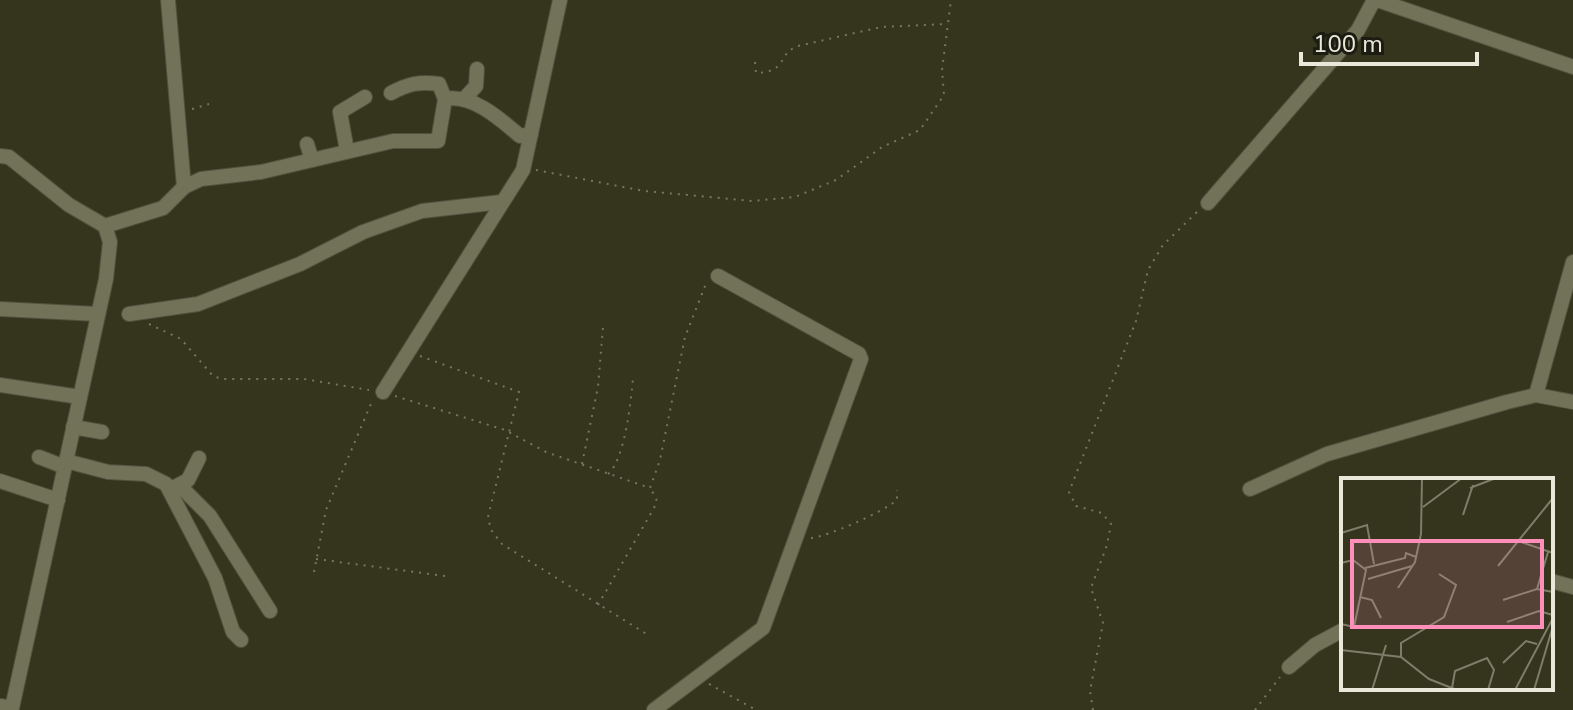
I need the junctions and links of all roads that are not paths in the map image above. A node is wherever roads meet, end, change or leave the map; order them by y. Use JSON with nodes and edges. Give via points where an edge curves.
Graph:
{"nodes":[{"id":1,"x":168,"y":0,"type":"edge"},
{"id":2,"x":560,"y":0,"type":"edge"},
{"id":3,"x":1376,"y":0,"type":"edge"},
{"id":4,"x":1573,"y":67,"type":"edge"},
{"id":5,"x":477,"y":69,"type":"dead end"},
{"id":6,"x":391,"y":93,"type":"dead end"},
{"id":7,"x":365,"y":97,"type":"dead end"},
{"id":8,"x":445,"y":99,"type":"junction"},
{"id":9,"x":464,"y":99,"type":"junction"},
{"id":10,"x":531,"y":134,"type":"junction"},
{"id":11,"x":307,"y":144,"type":"dead end"},
{"id":12,"x":347,"y":151,"type":"junction"},
{"id":13,"x":0,"y":156,"type":"edge"},
{"id":14,"x":312,"y":160,"type":"junction"},
{"id":15,"x":184,"y":187,"type":"junction"},
{"id":16,"x":501,"y":202,"type":"junction"},
{"id":17,"x":1208,"y":203,"type":"road end"},
{"id":18,"x":105,"y":226,"type":"junction"},
{"id":19,"x":1573,"y":262,"type":"edge"},
{"id":20,"x":718,"y":276,"type":"road end"},
{"id":21,"x":0,"y":309,"type":"edge"},
{"id":22,"x":97,"y":314,"type":"junction"},
{"id":23,"x":129,"y":314,"type":"road end"},
{"id":24,"x":0,"y":385,"type":"edge"},
{"id":25,"x":383,"y":392,"type":"road end"},
{"id":26,"x":1536,"y":395,"type":"junction"},
{"id":27,"x":80,"y":397,"type":"junction"},
{"id":28,"x":1573,"y":402,"type":"edge"},
{"id":29,"x":73,"y":427,"type":"junction"},
{"id":30,"x":102,"y":432,"type":"dead end"},
{"id":31,"x":39,"y":457,"type":"dead end"},
{"id":32,"x":199,"y":458,"type":"dead end"},
{"id":33,"x":66,"y":464,"type":"junction"},
{"id":34,"x":0,"y":481,"type":"edge"},
{"id":35,"x":175,"y":488,"type":"junction"},
{"id":36,"x":1250,"y":489,"type":"dead end"},
{"id":37,"x":58,"y":500,"type":"junction"},
{"id":38,"x":1553,"y":582,"type":"edge"},
{"id":39,"x":1573,"y":587,"type":"edge"},
{"id":40,"x":270,"y":611,"type":"dead end"},
{"id":41,"x":1341,"y":631,"type":"edge"},
{"id":42,"x":241,"y":640,"type":"dead end"},
{"id":43,"x":1289,"y":667,"type":"road end"},
{"id":44,"x":0,"y":706,"type":"edge"},
{"id":45,"x":654,"y":710,"type":"edge"}],
"edges":[{"from":1,"to":15,"type":"street"},
{"from":2,"to":10,"type":"street"},
{"from":3,"to":4,"type":"street"},
{"from":3,"to":17,"type":"street","via":[[1358,30]]},
{"from":5,"to":9,"type":"street","via":[[476,86]]},
{"from":6,"to":8,"type":"street","via":[[425,82],[439,84]]},
{"from":7,"to":12,"type":"street","via":[[340,112]]},
{"from":8,"to":9,"type":"street"},
{"from":8,"to":12,"type":"street","via":[[438,141],[393,141]]},
{"from":9,"to":10,"type":"street","via":[[520,136]]},
{"from":10,"to":16,"type":"street","via":[[523,168]]},
{"from":11,"to":14,"type":"street"},
{"from":12,"to":14,"type":"street"},
{"from":13,"to":18,"type":"street","via":[[9,157]]},
{"from":14,"to":15,"type":"street","via":[[201,179]]},
{"from":15,"to":18,"type":"street","via":[[163,208]]},
{"from":16,"to":23,"type":"street","via":[[422,211],[198,304]]},
{"from":16,"to":25,"type":"street"},
{"from":18,"to":22,"type":"street","via":[[110,256]]},
{"from":19,"to":26,"type":"street"},
{"from":20,"to":45,"type":"street","via":[[861,359],[763,628]]},
{"from":21,"to":22,"type":"street"},
{"from":22,"to":27,"type":"street"},
{"from":24,"to":27,"type":"street"},
{"from":26,"to":28,"type":"street"},
{"from":26,"to":36,"type":"street","via":[[1327,454]]},
{"from":27,"to":29,"type":"street"},
{"from":29,"to":30,"type":"street"},
{"from":29,"to":33,"type":"street"},
{"from":31,"to":33,"type":"street"},
{"from":32,"to":35,"type":"street","via":[[188,480]]},
{"from":33,"to":35,"type":"street","via":[[146,474]]},
{"from":33,"to":37,"type":"street"},
{"from":34,"to":37,"type":"street"},
{"from":35,"to":40,"type":"street","via":[[203,507]]},
{"from":35,"to":42,"type":"street","via":[[233,632]]},
{"from":37,"to":44,"type":"street","via":[[12,708]]},
{"from":38,"to":39,"type":"street"},
{"from":41,"to":43,"type":"street"}]}
